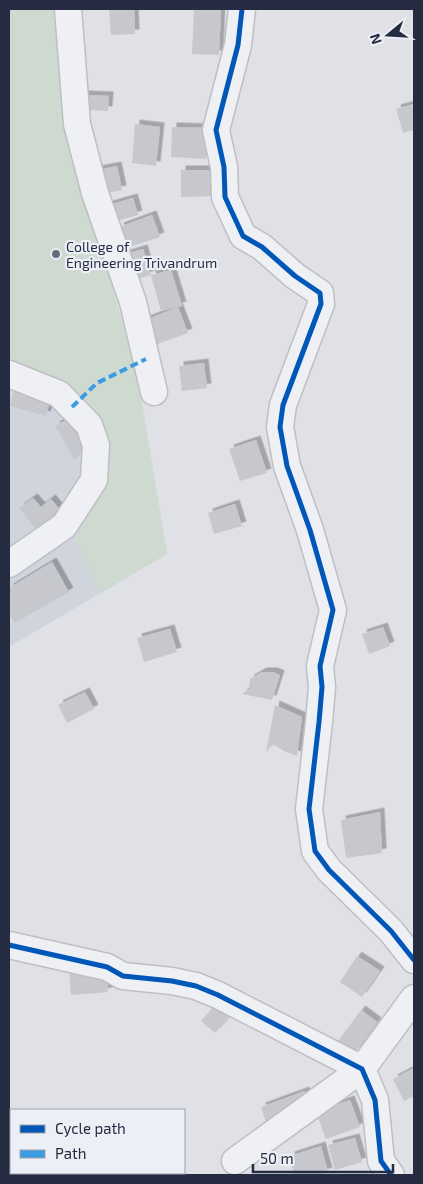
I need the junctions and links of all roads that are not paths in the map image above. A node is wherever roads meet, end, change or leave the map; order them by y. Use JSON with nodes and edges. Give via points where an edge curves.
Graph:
{"nodes":[{"id":1,"x":68,"y":9,"type":"edge"},
{"id":2,"x":242,"y":9,"type":"edge"},
{"id":3,"x":9,"y":374,"type":"edge"},
{"id":4,"x":154,"y":392,"type":"dead end"},
{"id":5,"x":9,"y":564,"type":"edge"},
{"id":6,"x":9,"y":945,"type":"edge"},
{"id":7,"x":414,"y":960,"type":"edge"},
{"id":8,"x":414,"y":998,"type":"edge"},
{"id":9,"x":362,"y":1069,"type":"junction"},
{"id":10,"x":235,"y":1161,"type":"dead end"},
{"id":11,"x":391,"y":1175,"type":"edge"}],
"edges":[{"from":1,"to":4,"type":"street","via":[[77,124],[95,193],[133,302]]},
{"from":2,"to":7,"type":"street","via":[[238,45],[216,130],[226,196],[243,236],[320,292],[321,304],[283,405],[280,427],[287,466],[333,610],[320,666],[322,687],[309,809],[315,851],[329,870],[392,931]]},
{"from":3,"to":5,"type":"street","via":[[59,394],[89,425],[96,445],[94,480],[64,526]]},
{"from":6,"to":9,"type":"street","via":[[107,967],[123,976],[196,986]]},
{"from":8,"to":9,"type":"street"},
{"from":9,"to":10,"type":"street"},
{"from":9,"to":11,"type":"street","via":[[375,1100],[381,1161]]}]}
